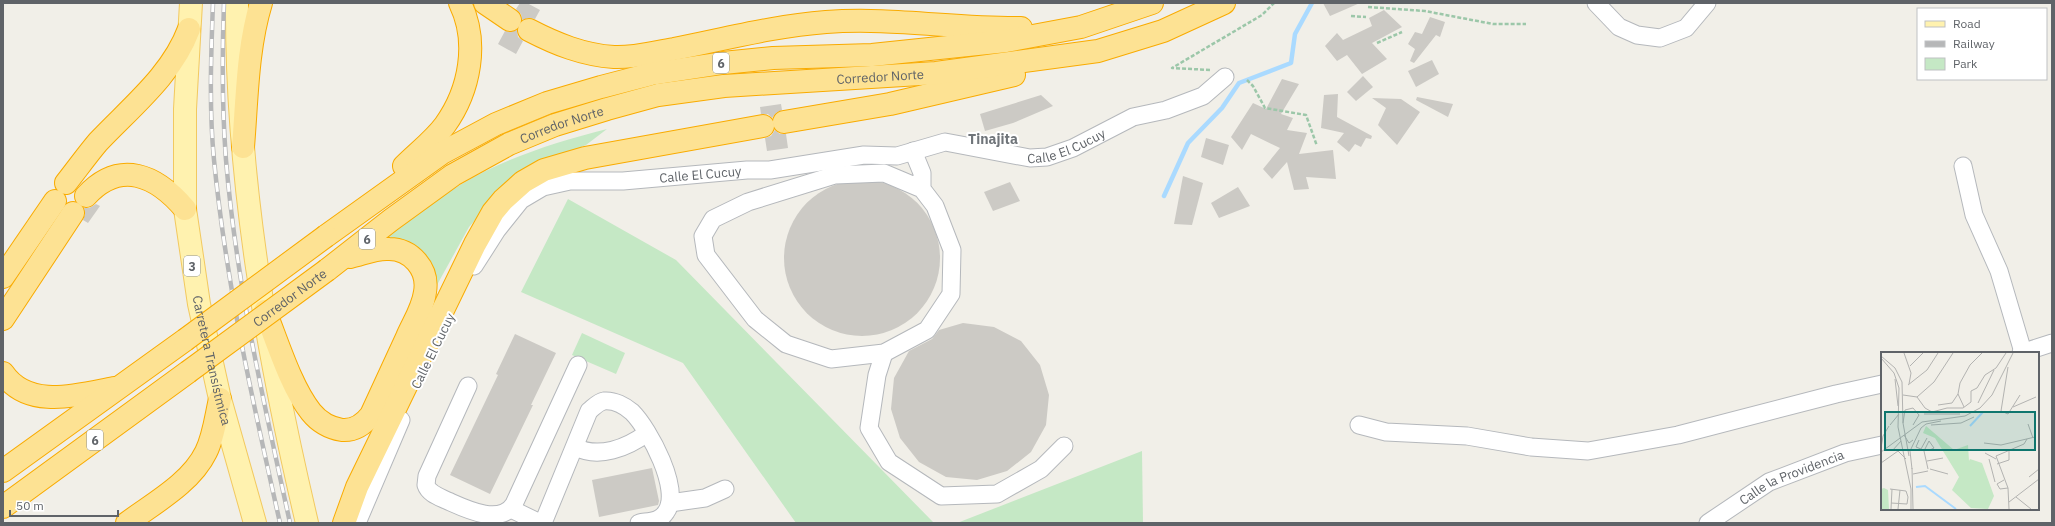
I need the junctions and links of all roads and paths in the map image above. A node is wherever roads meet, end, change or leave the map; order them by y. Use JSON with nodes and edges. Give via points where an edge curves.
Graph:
{"nodes":[{"id":1,"x":237,"y":3,"type":"edge"},
{"id":2,"x":261,"y":3,"type":"edge"},
{"id":3,"x":460,"y":3,"type":"edge"},
{"id":4,"x":485,"y":3,"type":"edge"},
{"id":5,"x":1152,"y":3,"type":"edge"},
{"id":6,"x":1224,"y":3,"type":"edge"},
{"id":7,"x":1274,"y":3,"type":"edge"},
{"id":8,"x":1596,"y":3,"type":"edge"},
{"id":9,"x":1708,"y":3,"type":"edge"},
{"id":10,"x":190,"y":4,"type":"edge"},
{"id":11,"x":1368,"y":7,"type":"dead end"},
{"id":12,"x":1352,"y":16,"type":"dead end"},
{"id":13,"x":1366,"y":17,"type":"dead end"},
{"id":14,"x":1526,"y":24,"type":"dead end"},
{"id":15,"x":1081,"y":27,"type":"junction"},
{"id":16,"x":190,"y":29,"type":"junction"},
{"id":17,"x":1402,"y":32,"type":"dead end"},
{"id":18,"x":1377,"y":43,"type":"dead end"},
{"id":19,"x":1098,"y":51,"type":"junction"},
{"id":20,"x":1225,"y":77,"type":"joint"},
{"id":21,"x":1246,"y":80,"type":"dead end"},
{"id":22,"x":1317,"y":146,"type":"dead end"},
{"id":23,"x":242,"y":147,"type":"junction"},
{"id":24,"x":913,"y":152,"type":"junction"},
{"id":25,"x":1963,"y":166,"type":"dead end"},
{"id":26,"x":922,"y":189,"type":"junction"},
{"id":27,"x":185,"y":209,"type":"junction"},
{"id":28,"x":333,"y":231,"type":"junction"},
{"id":29,"x":335,"y":264,"type":"junction"},
{"id":30,"x":3,"y":278,"type":"edge"},
{"id":31,"x":265,"y":311,"type":"junction"},
{"id":32,"x":3,"y":319,"type":"edge"},
{"id":33,"x":2052,"y":343,"type":"edge"},
{"id":34,"x":2022,"y":352,"type":"edge"},
{"id":35,"x":2025,"y":352,"type":"edge"},
{"id":36,"x":884,"y":353,"type":"junction"},
{"id":37,"x":578,"y":365,"type":"dead end"},
{"id":38,"x":3,"y":373,"type":"edge"},
{"id":39,"x":1881,"y":384,"type":"edge"},
{"id":40,"x":468,"y":386,"type":"dead end"},
{"id":41,"x":119,"y":387,"type":"junction"},
{"id":42,"x":220,"y":399,"type":"junction"},
{"id":43,"x":1359,"y":425,"type":"dead end"},
{"id":44,"x":647,"y":433,"type":"junction"},
{"id":45,"x":1881,"y":445,"type":"edge"},
{"id":46,"x":1064,"y":446,"type":"dead end"},
{"id":47,"x":575,"y":447,"type":"junction"},
{"id":48,"x":3,"y":471,"type":"edge"},
{"id":49,"x":725,"y":489,"type":"dead end"},
{"id":50,"x":670,"y":503,"type":"junction"},
{"id":51,"x":3,"y":507,"type":"edge"},
{"id":52,"x":511,"y":509,"type":"junction"},
{"id":53,"x":127,"y":523,"type":"edge"},
{"id":54,"x":255,"y":523,"type":"edge"},
{"id":55,"x":307,"y":523,"type":"edge"},
{"id":56,"x":344,"y":523,"type":"edge"},
{"id":57,"x":357,"y":523,"type":"edge"},
{"id":58,"x":540,"y":523,"type":"edge"},
{"id":59,"x":543,"y":523,"type":"edge"},
{"id":60,"x":639,"y":523,"type":"edge"},
{"id":61,"x":1708,"y":523,"type":"edge"}],
"edges":[{"from":1,"to":23,"type":"main road"},
{"from":2,"to":23,"type":"highway","via":[[251,47]]},
{"from":3,"to":28,"type":"highway","via":[[466,19],[470,54],[467,78],[456,108],[437,134]]},
{"from":4,"to":15,"type":"highway","via":[[520,25],[573,49],[616,57],[696,45],[747,32],[826,22],[872,20],[1013,28]]},
{"from":5,"to":15,"type":"highway","name":"Corredor Norte","number":"6"},
{"from":6,"to":19,"type":"highway","name":"Corredor Norte","number":"6","via":[[1163,31]]},
{"from":7,"to":20,"type":"path","via":[[1262,15],[1172,68],[1206,69],[1220,72]]},
{"from":8,"to":9,"type":"street","via":[[1619,28],[1637,35],[1660,38],[1686,28]]},
{"from":10,"to":16,"type":"main road","name":"Carretera Transístmica","number":"3"},
{"from":11,"to":14,"type":"path","via":[[1425,11],[1493,24]]},
{"from":12,"to":13,"type":"path"},
{"from":15,"to":28,"type":"highway","name":"Corredor Norte","number":"6","via":[[1006,41],[936,50],[723,63],[651,74],[601,87],[547,103],[496,124],[442,153]]},
{"from":16,"to":27,"type":"main road","name":"Carretera Transístmica","number":"3","via":[[185,109]]},
{"from":16,"to":30,"type":"highway","via":[[170,67],[97,144],[60,192]]},
{"from":17,"to":18,"type":"path"},
{"from":19,"to":29,"type":"highway","name":"Corredor Norte","number":"6","via":[[936,73],[724,86],[658,96],[607,109],[555,125],[509,144],[453,175]]},
{"from":19,"to":56,"type":"highway","via":[[995,80],[898,102],[564,163],[534,174],[511,192],[493,212],[474,244],[356,487]]},
{"from":20,"to":24,"type":"street","name":"Calle El Cucuy","via":[[1203,96],[1166,110],[1134,118],[1047,158],[1030,158],[945,142]]},
{"from":21,"to":22,"type":"path","via":[[1253,86],[1265,108],[1306,115]]},
{"from":23,"to":31,"type":"main road"},
{"from":24,"to":26,"type":"street","via":[[922,173]]},
{"from":24,"to":57,"type":"street","name":"Calle El Cucuy","via":[[897,156],[864,155],[770,170],[623,181],[570,181],[543,187],[521,200],[476,262],[413,392]]},
{"from":25,"to":34,"type":"street","via":[[1974,215],[1999,271]]},
{"from":26,"to":36,"type":"street","via":[[935,206],[952,250],[951,294],[927,330]]},
{"from":26,"to":36,"type":"street","via":[[884,173],[835,175],[748,202],[713,220],[703,236],[706,255],[755,319],[786,344],[831,359]]},
{"from":27,"to":32,"type":"highway","via":[[161,186],[144,177],[124,175],[100,183],[80,205]]},
{"from":27,"to":42,"type":"main road","name":"Carretera Transístmica","number":"3","via":[[199,304]]},
{"from":28,"to":41,"type":"highway","name":"Corredor Norte","number":"6","bridge":true},
{"from":29,"to":31,"type":"highway","via":[[372,251],[395,249],[415,259],[423,271],[426,284],[421,307],[371,415],[364,423],[352,429],[338,429],[323,422],[311,412],[287,365]]},
{"from":29,"to":51,"type":"highway","name":"Corredor Norte","number":"6","bridge":true},
{"from":31,"to":55,"type":"main road","via":[[291,454]]},
{"from":33,"to":35,"type":"street"},
{"from":36,"to":46,"type":"street","via":[[877,375],[869,428],[889,462],[941,496],[997,494],[1041,469]]},
{"from":37,"to":52,"type":"street"},
{"from":38,"to":41,"type":"highway","via":[[15,387],[42,397]]},
{"from":39,"to":43,"type":"street","via":[[1678,435],[1588,451],[1531,447],[1467,436],[1386,432]]},
{"from":40,"to":52,"type":"street","via":[[427,476],[427,489],[475,512],[496,514]]},
{"from":41,"to":48,"type":"highway","name":"Corredor Norte","number":"6"},
{"from":42,"to":53,"type":"highway","via":[[211,441],[195,469]]},
{"from":42,"to":54,"type":"main road","name":"Carretera Transístmica","number":"3"},
{"from":44,"to":47,"type":"street","via":[[629,445],[613,450],[590,453]]},
{"from":44,"to":47,"type":"street","via":[[633,412],[615,402],[604,401],[589,412]]},
{"from":44,"to":50,"type":"street","via":[[666,472]]},
{"from":45,"to":61,"type":"street","name":"Calle la Providencia","via":[[1845,453],[1769,482]]},
{"from":47,"to":59,"type":"street"},
{"from":49,"to":50,"type":"street","via":[[705,498]]},
{"from":50,"to":60,"type":"street","via":[[666,513],[657,520]]},
{"from":52,"to":58,"type":"street"}]}
